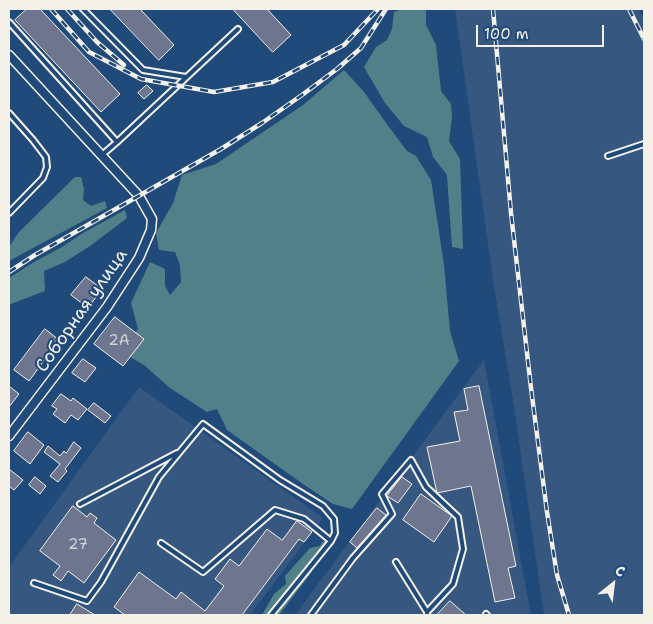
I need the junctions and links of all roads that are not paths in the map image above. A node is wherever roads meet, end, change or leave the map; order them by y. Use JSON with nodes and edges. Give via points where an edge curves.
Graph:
{"nodes":[{"id":1,"x":84,"y":9,"type":"edge"},
{"id":2,"x":9,"y":22,"type":"edge"},
{"id":3,"x":238,"y":29,"type":"dead end"},
{"id":4,"x":9,"y":55,"type":"edge"},
{"id":5,"x":186,"y":77,"type":"junction"},
{"id":6,"x":9,"y":113,"type":"edge"},
{"id":7,"x":117,"y":142,"type":"junction"},
{"id":8,"x":644,"y":144,"type":"edge"},
{"id":9,"x":102,"y":156,"type":"junction"},
{"id":10,"x":608,"y":156,"type":"dead end"},
{"id":11,"x":9,"y":213,"type":"edge"},
{"id":12,"x":9,"y":436,"type":"edge"},
{"id":13,"x":179,"y":452,"type":"junction"},
{"id":14,"x":80,"y":504,"type":"dead end"},
{"id":15,"x":331,"y":541,"type":"junction"},
{"id":16,"x":161,"y":543,"type":"dead end"},
{"id":17,"x":396,"y":562,"type":"dead end"},
{"id":18,"x":34,"y":583,"type":"dead end"},
{"id":19,"x":427,"y":614,"type":"edge"},
{"id":20,"x":271,"y":615,"type":"edge"},
{"id":21,"x":311,"y":615,"type":"edge"}],
"edges":[{"from":1,"to":5,"type":"lane","via":[[142,70]]},
{"from":2,"to":7,"type":"lane"},
{"from":3,"to":5,"type":"lane"},
{"from":4,"to":9,"type":"street","name":"Соборная улица"},
{"from":5,"to":7,"type":"lane"},
{"from":6,"to":11,"type":"lane","via":[[46,157],[47,167],[43,178]]},
{"from":7,"to":9,"type":"lane"},
{"from":8,"to":10,"type":"lane"},
{"from":9,"to":12,"type":"street","name":"Соборная улица","via":[[139,196],[152,219],[151,230],[139,258],[107,307]]},
{"from":13,"to":14,"type":"lane"},
{"from":13,"to":15,"type":"lane","via":[[203,424],[280,480],[323,506],[334,519]]},
{"from":13,"to":18,"type":"lane","via":[[158,476],[87,601]]},
{"from":15,"to":16,"type":"lane","via":[[304,518],[275,510],[203,572]]},
{"from":15,"to":20,"type":"lane"},
{"from":17,"to":19,"type":"lane"},
{"from":19,"to":21,"type":"lane","via":[[453,584],[463,549],[458,517],[426,487],[411,460],[382,494],[392,514],[353,558]]}]}
